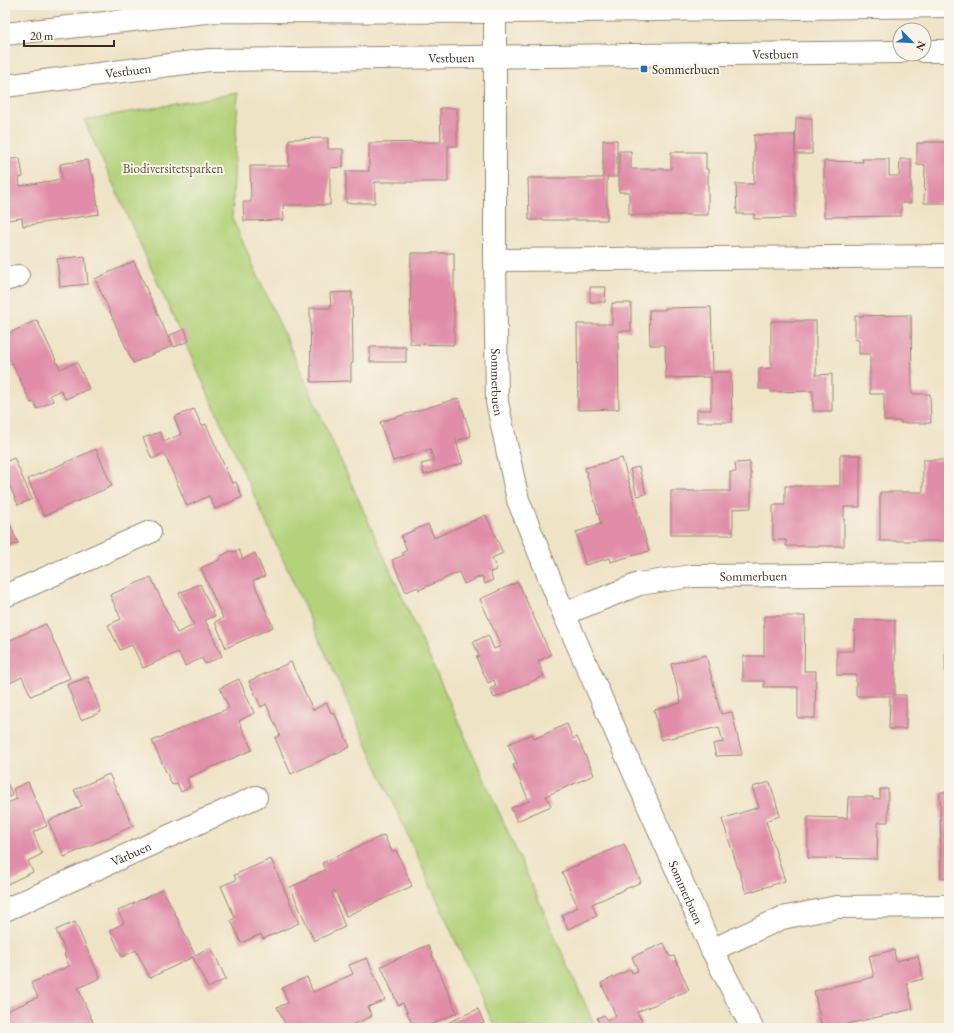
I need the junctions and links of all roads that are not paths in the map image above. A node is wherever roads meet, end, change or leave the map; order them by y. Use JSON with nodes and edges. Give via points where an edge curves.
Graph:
{"nodes":[{"id":1,"x":949,"y":6,"type":"edge"},
{"id":2,"x":495,"y":12,"type":"junction"},
{"id":3,"x":5,"y":34,"type":"edge"},
{"id":4,"x":932,"y":51,"type":"edge"},
{"id":5,"x":949,"y":51,"type":"edge"},
{"id":6,"x":892,"y":52,"type":"edge"},
{"id":7,"x":496,"y":56,"type":"junction"},
{"id":8,"x":5,"y":86,"type":"edge"},
{"id":9,"x":949,"y":256,"type":"edge"},
{"id":10,"x":495,"y":260,"type":"junction"},
{"id":11,"x":150,"y":532,"type":"dead end"},
{"id":12,"x":949,"y":574,"type":"edge"},
{"id":13,"x":5,"y":596,"type":"edge"},
{"id":14,"x":564,"y":614,"type":"junction"},
{"id":15,"x":256,"y":797,"type":"dead end"},
{"id":16,"x":949,"y":906,"type":"edge"},
{"id":17,"x":5,"y":910,"type":"edge"},
{"id":18,"x":712,"y":950,"type":"junction"},
{"id":19,"x":752,"y":1028,"type":"edge"}],
"edges":[{"from":1,"to":2,"type":"street"},
{"from":2,"to":3,"type":"street","via":[[215,11]]},
{"from":2,"to":7,"type":"street","name":"Sommerbuen"},
{"from":4,"to":5,"type":"street"},
{"from":6,"to":7,"type":"street","name":"Vestbuen"},
{"from":7,"to":8,"type":"street","name":"Vestbuen","via":[[209,60]]},
{"from":7,"to":10,"type":"street","name":"Sommerbuen"},
{"from":9,"to":10,"type":"street"},
{"from":10,"to":14,"type":"street","name":"Sommerbuen","via":[[498,402],[518,500]]},
{"from":11,"to":13,"type":"street"},
{"from":12,"to":14,"type":"street","name":"Sommerbuen","via":[[692,576],[639,584]]},
{"from":14,"to":18,"type":"street","name":"Sommerbuen"},
{"from":15,"to":17,"type":"street","name":"Vårbuen"},
{"from":16,"to":18,"type":"street","via":[[837,907],[782,918]]},
{"from":18,"to":19,"type":"street","name":"Sommerbuen"}]}
